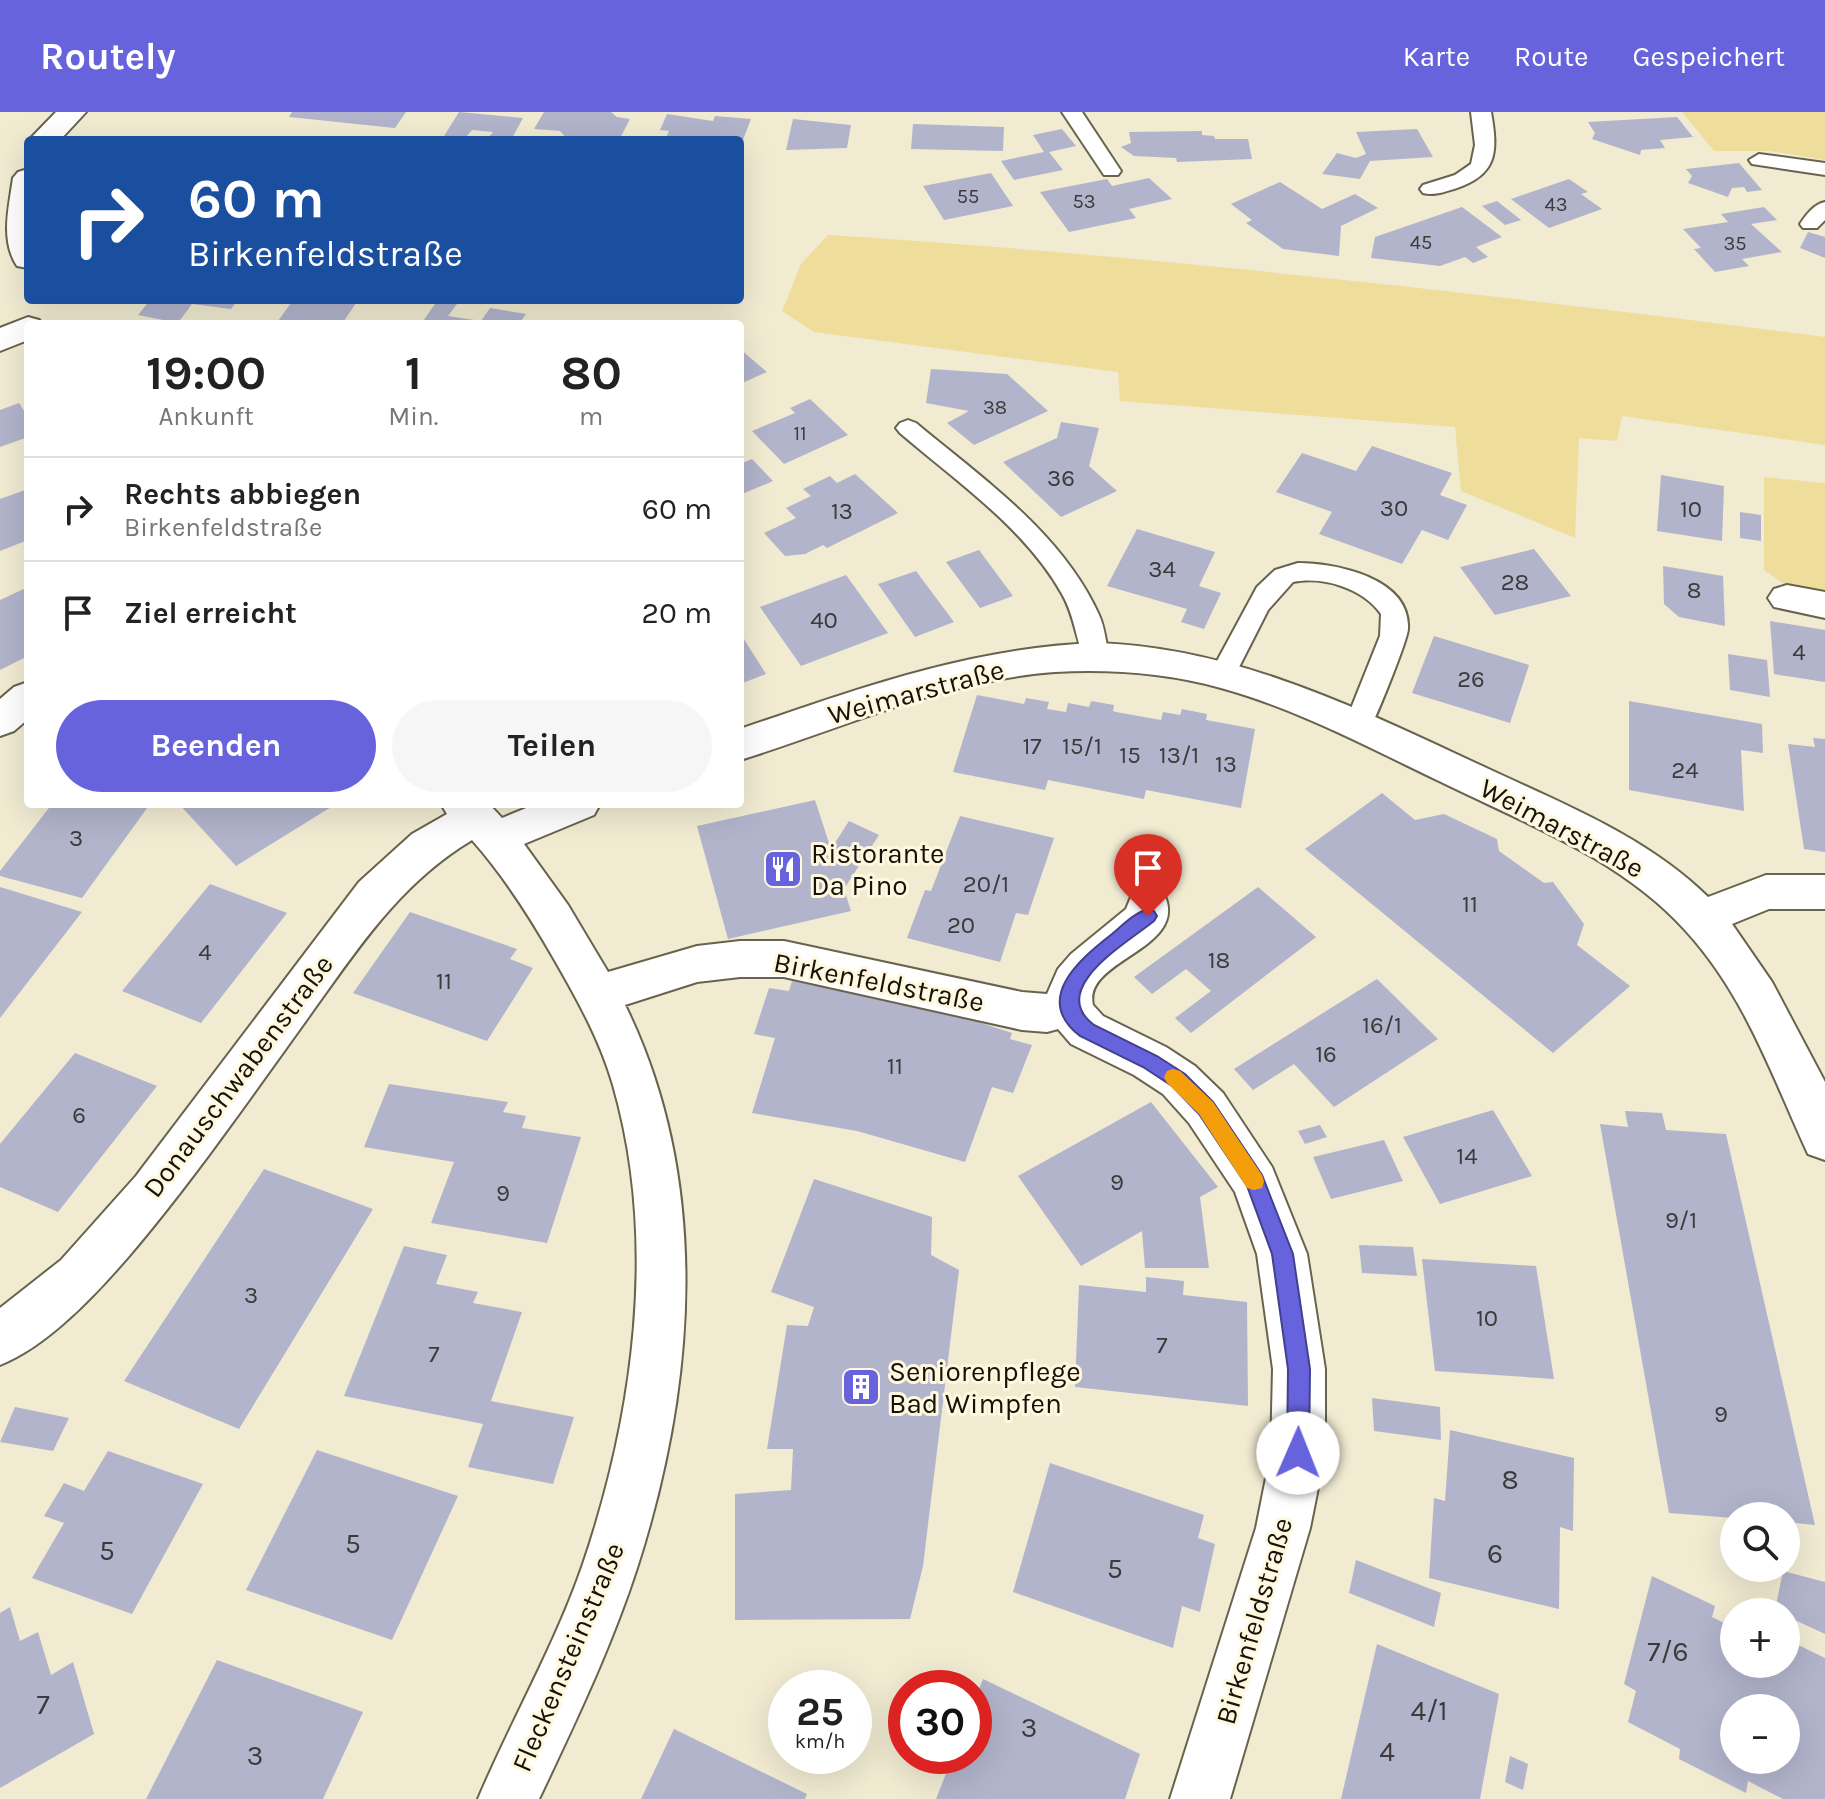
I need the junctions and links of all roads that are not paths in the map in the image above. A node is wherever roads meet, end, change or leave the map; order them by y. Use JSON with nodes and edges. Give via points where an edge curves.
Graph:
{"nodes":[{"id":1,"x":72,"y":112,"type":"edge"},
{"id":2,"x":1072,"y":112,"type":"edge"},
{"id":3,"x":1481,"y":112,"type":"edge"},
{"id":4,"x":47,"y":136,"type":"edge"},
{"id":5,"x":1759,"y":160,"type":"dead end"},
{"id":6,"x":1825,"y":169,"type":"edge"},
{"id":7,"x":1111,"y":171,"type":"dead end"},
{"id":8,"x":1430,"y":189,"type":"dead end"},
{"id":9,"x":1825,"y":208,"type":"edge"},
{"id":10,"x":24,"y":210,"type":"edge"},
{"id":11,"x":1810,"y":224,"type":"dead end"},
{"id":12,"x":24,"y":245,"type":"edge"},
{"id":13,"x":24,"y":328,"type":"edge"},
{"id":14,"x":0,"y":341,"type":"edge"},
{"id":15,"x":908,"y":428,"type":"dead end"},
{"id":16,"x":1787,"y":598,"type":"dead end"},
{"id":17,"x":1825,"y":605,"type":"edge"},
{"id":18,"x":1096,"y":657,"type":"junction"},
{"id":19,"x":1223,"y":674,"type":"junction"},
{"id":20,"x":24,"y":700,"type":"edge"},
{"id":21,"x":0,"y":721,"type":"edge"},
{"id":22,"x":1358,"y":726,"type":"junction"},
{"id":23,"x":744,"y":744,"type":"edge"},
{"id":24,"x":554,"y":808,"type":"edge"},
{"id":25,"x":478,"y":820,"type":"edge"},
{"id":26,"x":1825,"y":892,"type":"edge"},
{"id":27,"x":1148,"y":904,"type":"dead end"},
{"id":28,"x":1702,"y":918,"type":"junction"},
{"id":29,"x":598,"y":994,"type":"junction"},
{"id":30,"x":1068,"y":1007,"type":"junction"},
{"id":31,"x":1825,"y":1139,"type":"edge"},
{"id":32,"x":0,"y":1340,"type":"edge"},
{"id":33,"x":508,"y":1799,"type":"edge"},
{"id":34,"x":1200,"y":1799,"type":"edge"}],
"edges":[{"from":1,"to":4,"type":"street"},
{"from":2,"to":7,"type":"lane"},
{"from":3,"to":8,"type":"lane","via":[[1487,143],[1477,172],[1464,181]]},
{"from":5,"to":6,"type":"lane"},
{"from":9,"to":11,"type":"lane"},
{"from":10,"to":12,"type":"street"},
{"from":13,"to":14,"type":"street"},
{"from":15,"to":18,"type":"lane","via":[[1000,509],[1063,574],[1087,616]]},
{"from":16,"to":17,"type":"street"},
{"from":18,"to":19,"type":"street","name":"Weimarstraße"},
{"from":18,"to":23,"type":"street","name":"Weimarstraße","via":[[951,677]]},
{"from":19,"to":22,"type":"street","name":"Weimarstraße"},
{"from":19,"to":22,"type":"lane","via":[[1268,590],[1283,577],[1322,571],[1359,583],[1381,596],[1393,611],[1396,628]]},
{"from":20,"to":21,"type":"street"},
{"from":22,"to":28,"type":"street","name":"Weimarstraße","via":[[1570,826],[1642,869]]},
{"from":24,"to":25,"type":"street"},
{"from":25,"to":29,"type":"street","name":"Fleckensteinstraße","via":[[556,921]]},
{"from":25,"to":32,"type":"street","name":"Donauschwabenstraße","via":[[427,846],[374,894],[153,1192],[79,1277]]},
{"from":26,"to":28,"type":"street","via":[[1766,892]]},
{"from":27,"to":30,"type":"street","via":[[1148,916],[1140,925],[1086,965],[1069,992]]},
{"from":28,"to":31,"type":"street","name":"Weimarstraße","via":[[1743,973],[1808,1091]]},
{"from":29,"to":30,"type":"street","name":"Birkenfeldstraße","via":[[697,964],[784,959],[1022,1011],[1047,1013]]},
{"from":29,"to":33,"type":"street","name":"Fleckensteinstraße","via":[[637,1088],[660,1204],[659,1354],[643,1450],[610,1567]]},
{"from":30,"to":34,"type":"street","name":"Birkenfeldstraße","via":[[1087,1030],[1179,1080],[1206,1108],[1255,1182],[1282,1254],[1299,1369],[1298,1453],[1283,1528]]}]}
